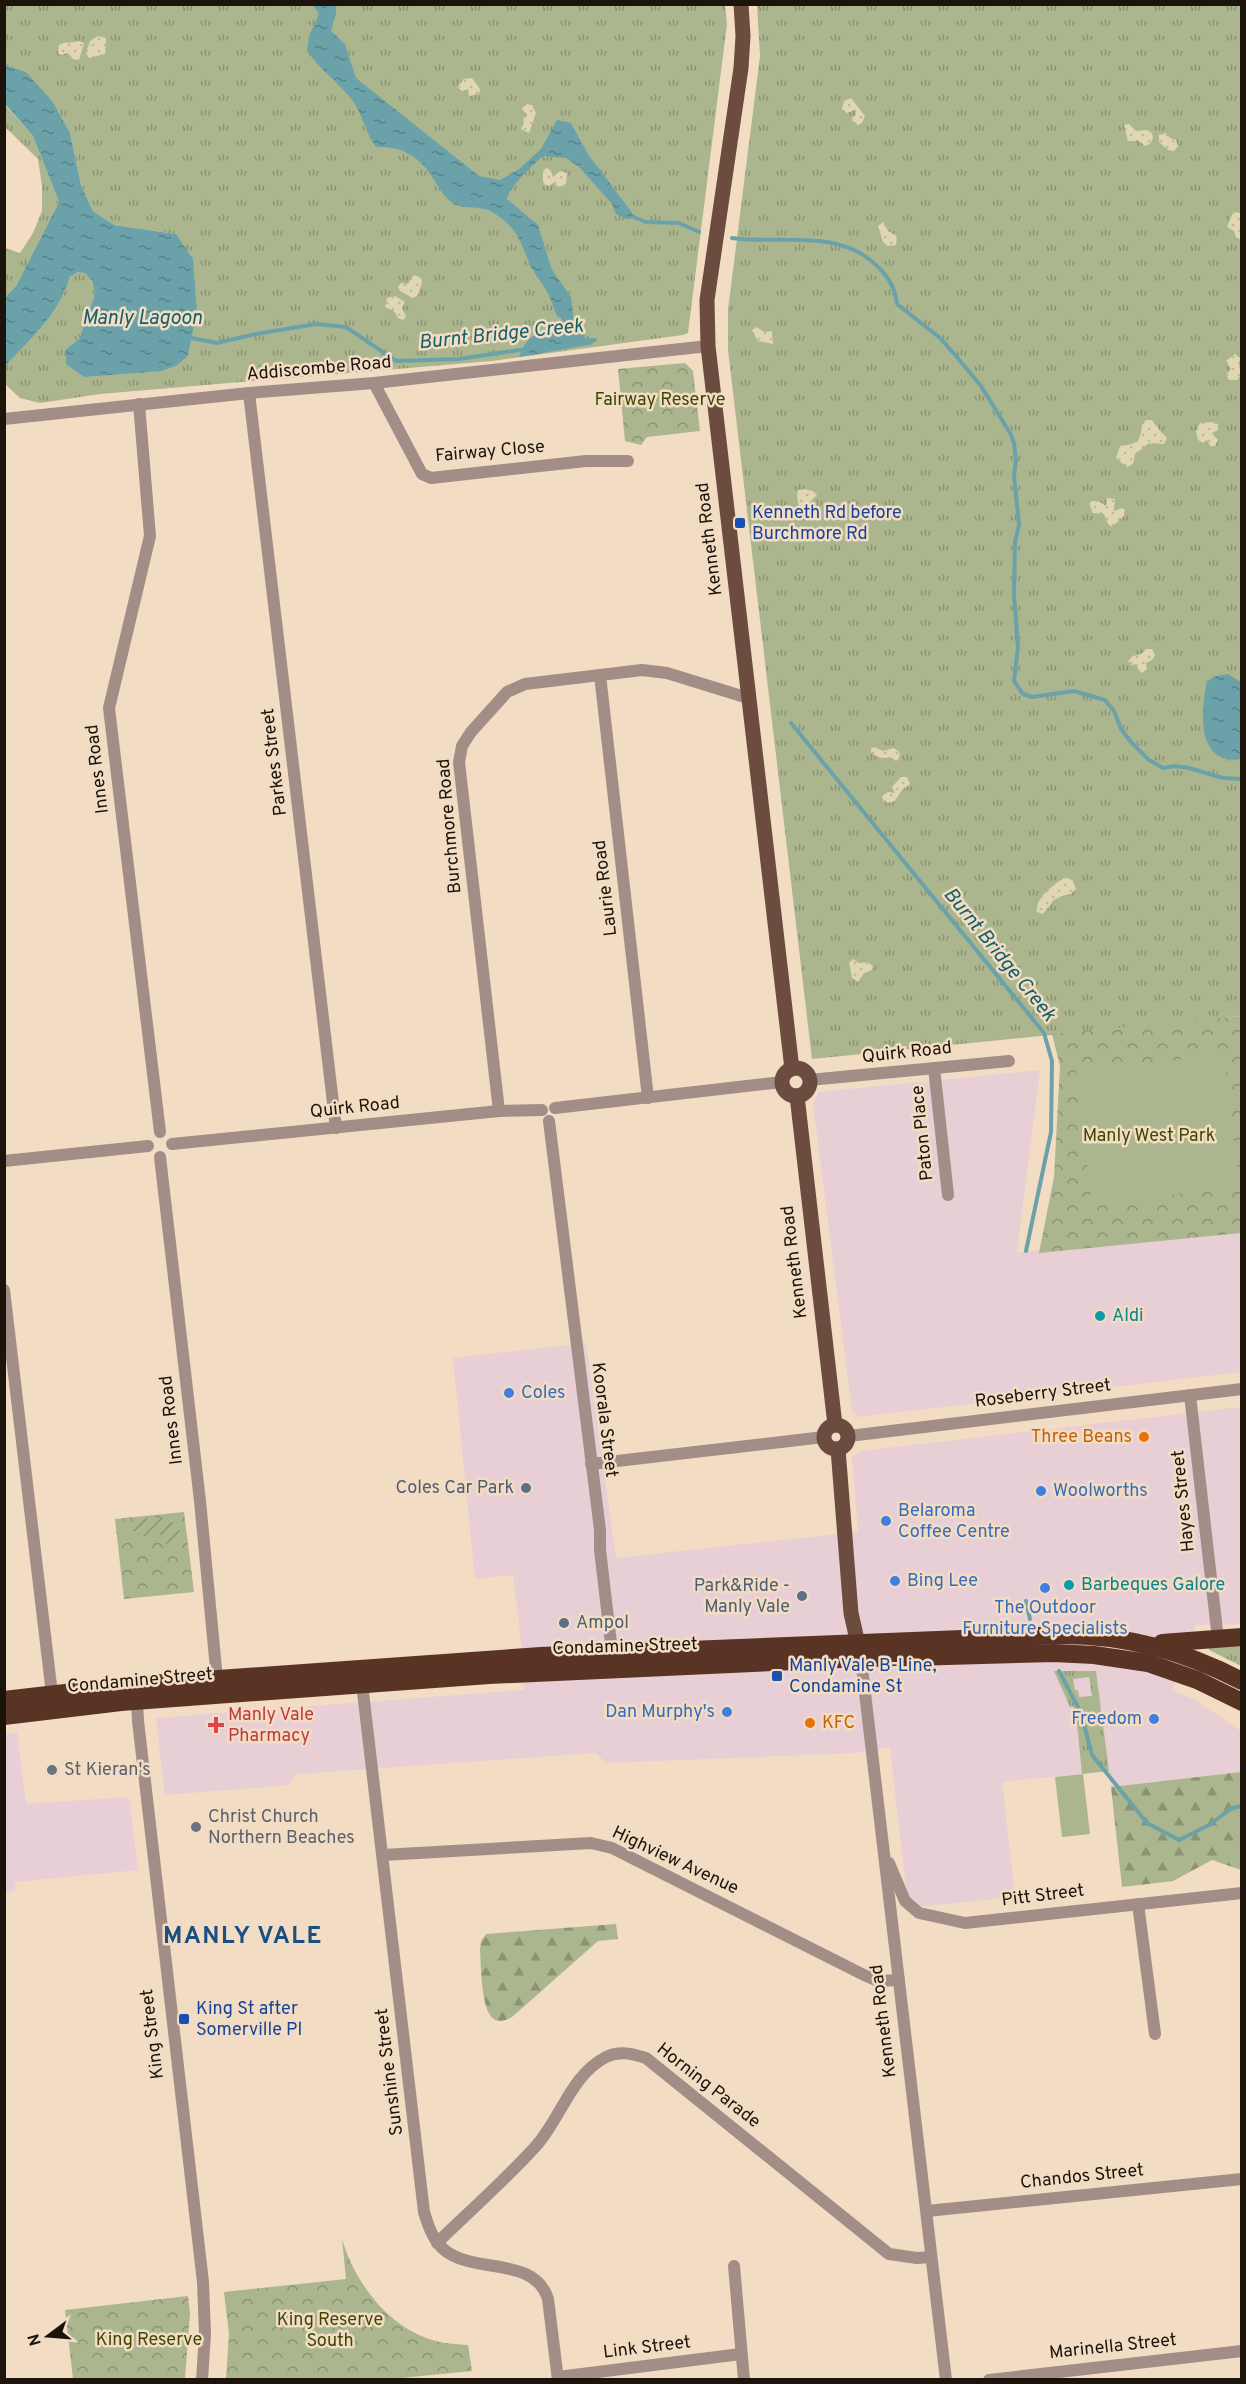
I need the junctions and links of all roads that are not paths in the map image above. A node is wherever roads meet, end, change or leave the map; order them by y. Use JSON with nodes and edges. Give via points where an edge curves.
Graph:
{"nodes":[{"id":1,"x":741,"y":4,"type":"edge"},
{"id":2,"x":708,"y":346,"type":"junction"},
{"id":3,"x":374,"y":383,"type":"junction"},
{"id":4,"x":249,"y":393,"type":"junction"},
{"id":5,"x":139,"y":404,"type":"junction"},
{"id":6,"x":4,"y":419,"type":"edge"},
{"id":7,"x":628,"y":461,"type":"dead end"},
{"id":8,"x":600,"y":675,"type":"junction"},
{"id":9,"x":748,"y":698,"type":"junction"},
{"id":10,"x":1008,"y":1061,"type":"dead end"},
{"id":11,"x":934,"y":1068,"type":"junction"},
{"id":12,"x":792,"y":1069,"type":"junction"},
{"id":13,"x":809,"y":1080,"type":"junction"},
{"id":14,"x":782,"y":1082,"type":"junction"},
{"id":15,"x":797,"y":1096,"type":"junction"},
{"id":16,"x":648,"y":1098,"type":"junction"},
{"id":17,"x":555,"y":1108,"type":"junction"},
{"id":18,"x":542,"y":1110,"type":"junction"},
{"id":19,"x":499,"y":1112,"type":"junction"},
{"id":20,"x":549,"y":1121,"type":"junction"},
{"id":21,"x":336,"y":1128,"type":"junction"},
{"id":22,"x":160,"y":1132,"type":"junction"},
{"id":23,"x":172,"y":1144,"type":"junction"},
{"id":24,"x":148,"y":1146,"type":"junction"},
{"id":25,"x":160,"y":1157,"type":"junction"},
{"id":26,"x":4,"y":1161,"type":"edge"},
{"id":27,"x":948,"y":1195,"type":"dead end"},
{"id":28,"x":4,"y":1290,"type":"edge"},
{"id":29,"x":1242,"y":1389,"type":"edge"},
{"id":30,"x":1190,"y":1395,"type":"junction"},
{"id":31,"x":834,"y":1425,"type":"junction"},
{"id":32,"x":849,"y":1436,"type":"junction"},
{"id":33,"x":824,"y":1437,"type":"junction"},
{"id":34,"x":838,"y":1449,"type":"junction"},
{"id":35,"x":591,"y":1464,"type":"junction"},
{"id":36,"x":1242,"y":1637,"type":"edge"},
{"id":37,"x":1218,"y":1639,"type":"junction"},
{"id":38,"x":1148,"y":1643,"type":"junction"},
{"id":39,"x":860,"y":1650,"type":"junction"},
{"id":40,"x":612,"y":1652,"type":"junction"},
{"id":41,"x":217,"y":1679,"type":"junction"},
{"id":42,"x":1242,"y":1681,"type":"edge"},
{"id":43,"x":362,"y":1684,"type":"junction"},
{"id":44,"x":136,"y":1693,"type":"junction"},
{"id":45,"x":52,"y":1694,"type":"junction"},
{"id":46,"x":4,"y":1700,"type":"edge"},
{"id":47,"x":1242,"y":1702,"type":"edge"},
{"id":48,"x":4,"y":1716,"type":"edge"},
{"id":49,"x":884,"y":1854,"type":"junction"},
{"id":50,"x":383,"y":1855,"type":"junction"},
{"id":51,"x":1242,"y":1893,"type":"edge"},
{"id":52,"x":1138,"y":1904,"type":"junction"},
{"id":53,"x":899,"y":1980,"type":"junction"},
{"id":54,"x":1155,"y":2034,"type":"dead end"},
{"id":55,"x":1242,"y":2179,"type":"edge"},
{"id":56,"x":927,"y":2211,"type":"junction"},
{"id":57,"x":437,"y":2243,"type":"junction"},
{"id":58,"x":931,"y":2257,"type":"junction"},
{"id":59,"x":734,"y":2266,"type":"dead end"},
{"id":60,"x":1242,"y":2351,"type":"edge"},
{"id":61,"x":741,"y":2354,"type":"junction"},
{"id":62,"x":558,"y":2378,"type":"edge"},
{"id":63,"x":202,"y":2379,"type":"edge"},
{"id":64,"x":744,"y":2379,"type":"edge"},
{"id":65,"x":946,"y":2379,"type":"edge"},
{"id":66,"x":989,"y":2379,"type":"edge"}],
"edges":[{"from":1,"to":2,"type":"main road","name":"Kenneth Road","via":[[741,68],[707,300]]},
{"from":2,"to":3,"type":"street","name":"Addiscombe Road"},
{"from":2,"to":9,"type":"main road","name":"Kenneth Road"},
{"from":3,"to":4,"type":"street","name":"Addiscombe Road"},
{"from":3,"to":7,"type":"street","name":"Fairway Close","via":[[422,474],[431,478],[586,461]]},
{"from":4,"to":5,"type":"street","name":"Addiscombe Road"},
{"from":4,"to":21,"type":"street","name":"Parkes Street"},
{"from":5,"to":6,"type":"street","name":"Addiscombe Road"},
{"from":5,"to":22,"type":"street","name":"Innes Road","via":[[150,536],[109,708]]},
{"from":8,"to":9,"type":"street","name":"Burchmore Road","via":[[642,670],[667,673]]},
{"from":8,"to":16,"type":"street","name":"Laurie Road"},
{"from":8,"to":19,"type":"street","name":"Burchmore Road","via":[[525,684],[507,692],[462,746],[459,762]]},
{"from":9,"to":12,"type":"main road","name":"Kenneth Road"},
{"from":10,"to":11,"type":"street","name":"Quirk Road"},
{"from":11,"to":13,"type":"street","name":"Quirk Road"},
{"from":11,"to":27,"type":"street","name":"Paton Place"},
{"from":12,"to":13,"type":"main road","via":[[803,1070]]},
{"from":12,"to":14,"type":"main road","via":[[785,1072]]},
{"from":13,"to":15,"type":"main road","via":[[807,1089]]},
{"from":14,"to":15,"type":"main road","via":[[785,1091]]},
{"from":14,"to":16,"type":"street"},
{"from":15,"to":31,"type":"main road","name":"Kenneth Road"},
{"from":16,"to":17,"type":"street"},
{"from":17,"to":18,"type":"street","via":[[548,1106]]},
{"from":17,"to":20,"type":"street","via":[[557,1116]]},
{"from":18,"to":19,"type":"street","name":"Quirk Road"},
{"from":18,"to":20,"type":"street","via":[[543,1118]]},
{"from":19,"to":21,"type":"street","name":"Quirk Road"},
{"from":20,"to":35,"type":"street","name":"Koorala Street"},
{"from":21,"to":23,"type":"street","name":"Quirk Road"},
{"from":22,"to":23,"type":"street"},
{"from":22,"to":24,"type":"street","via":[[150,1138]]},
{"from":23,"to":25,"type":"street","via":[[171,1151]]},
{"from":24,"to":25,"type":"street","via":[[152,1154]]},
{"from":24,"to":26,"type":"street"},
{"from":25,"to":41,"type":"street","name":"Innes Road"},
{"from":28,"to":45,"type":"street"},
{"from":29,"to":30,"type":"street","name":"Roseberry Street"},
{"from":30,"to":32,"type":"street","name":"Roseberry Street"},
{"from":30,"to":37,"type":"street","name":"Hayes Street"},
{"from":31,"to":32,"type":"main road","via":[[845,1428]]},
{"from":31,"to":33,"type":"main road"},
{"from":32,"to":34,"type":"main road","via":[[847,1444]]},
{"from":33,"to":34,"type":"main road","via":[[828,1447]]},
{"from":33,"to":35,"type":"street"},
{"from":34,"to":39,"type":"main road","name":"Kenneth Road","via":[[850,1613]]},
{"from":35,"to":40,"type":"street","name":"Koorala Street"},
{"from":36,"to":37,"type":"highway"},
{"from":37,"to":38,"type":"highway"},
{"from":38,"to":39,"type":"highway","name":"Condamine Street","via":[[1095,1635],[1046,1635]]},
{"from":38,"to":42,"type":"highway"},
{"from":39,"to":40,"type":"highway","name":"Condamine Street"},
{"from":39,"to":43,"type":"highway","name":"Condamine Street"},
{"from":39,"to":47,"type":"highway","name":"Condamine Street","via":[[1094,1655],[1148,1664],[1197,1680]]},
{"from":39,"to":49,"type":"street","name":"Kenneth Road"},
{"from":40,"to":41,"type":"highway","name":"Condamine Street"},
{"from":41,"to":44,"type":"highway","name":"Condamine Street"},
{"from":43,"to":44,"type":"highway","name":"Condamine Street"},
{"from":43,"to":50,"type":"street","name":"Sunshine Street"},
{"from":44,"to":45,"type":"highway","name":"Condamine Street"},
{"from":44,"to":48,"type":"highway","name":"Condamine Street"},
{"from":44,"to":63,"type":"street","name":"King Street","via":[[203,2282]]},
{"from":45,"to":46,"type":"highway","name":"Condamine Street"},
{"from":49,"to":52,"type":"street","name":"Pitt Street","via":[[905,1901],[919,1913],[941,1919],[965,1923]]},
{"from":49,"to":53,"type":"street","name":"Kenneth Road"},
{"from":50,"to":53,"type":"street","name":"Highview Avenue","via":[[591,1843],[612,1848],[864,1975],[878,1981]]},
{"from":50,"to":57,"type":"street","name":"Sunshine Street","via":[[424,2212]]},
{"from":51,"to":52,"type":"street","name":"Pitt Street"},
{"from":52,"to":54,"type":"street"},
{"from":53,"to":56,"type":"street","name":"Kenneth Road"},
{"from":55,"to":56,"type":"street","name":"Chandos Street"},
{"from":56,"to":58,"type":"street","name":"Kenneth Road"},
{"from":57,"to":58,"type":"street","name":"Horning Parade","via":[[537,2145],[578,2081],[608,2056],[619,2053],[646,2058],[889,2254]]},
{"from":57,"to":62,"type":"street","via":[[460,2258],[526,2273],[545,2288]]},
{"from":58,"to":65,"type":"street","name":"Kenneth Road"},
{"from":59,"to":61,"type":"street"},
{"from":60,"to":66,"type":"street","name":"Marinella Street"},
{"from":61,"to":62,"type":"street","name":"Link Street"},
{"from":61,"to":64,"type":"street"}]}
